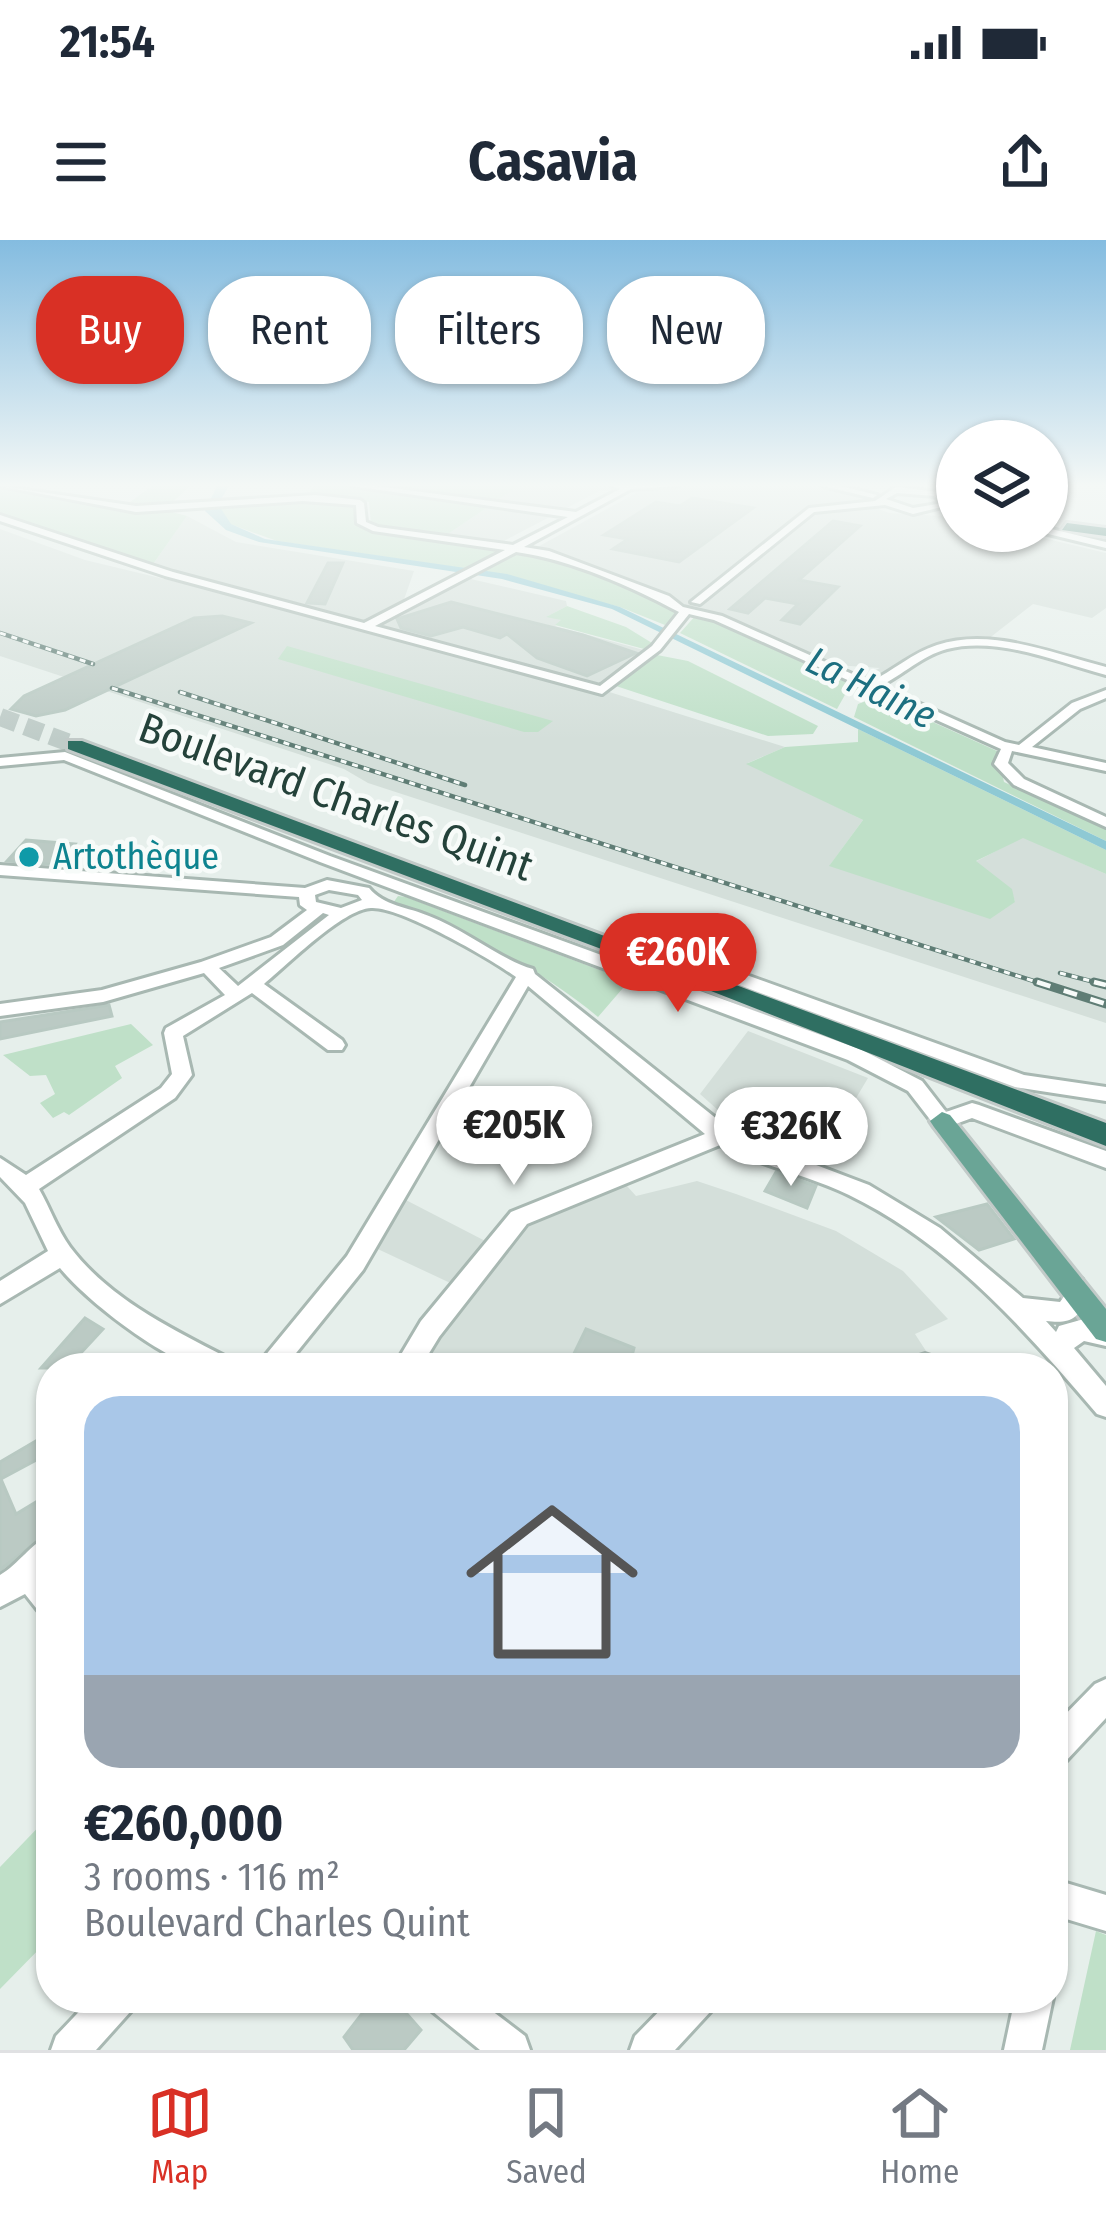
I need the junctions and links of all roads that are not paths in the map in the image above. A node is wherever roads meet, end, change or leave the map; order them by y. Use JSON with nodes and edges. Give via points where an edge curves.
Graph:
{"nodes":[{"id":1,"x":158,"y":570,"type":"edge"},
{"id":2,"x":474,"y":570,"type":"edge"},
{"id":3,"x":585,"y":570,"type":"edge"},
{"id":4,"x":734,"y":570,"type":"edge"},
{"id":5,"x":686,"y":608,"type":"junction"},
{"id":6,"x":364,"y":627,"type":"junction"},
{"id":7,"x":1106,"y":671,"type":"edge"},
{"id":8,"x":871,"y":685,"type":"junction"},
{"id":9,"x":1106,"y":694,"type":"edge"},
{"id":10,"x":72,"y":752,"type":"junction"},
{"id":11,"x":1013,"y":752,"type":"junction"},
{"id":12,"x":0,"y":763,"type":"edge"},
{"id":13,"x":1106,"y":770,"type":"edge"},
{"id":14,"x":1106,"y":823,"type":"edge"},
{"id":15,"x":249,"y":831,"type":"junction"},
{"id":16,"x":319,"y":835,"type":"junction"},
{"id":17,"x":345,"y":863,"type":"junction"},
{"id":18,"x":0,"y":870,"type":"edge"},
{"id":19,"x":327,"y":885,"type":"junction"},
{"id":20,"x":403,"y":885,"type":"junction"},
{"id":21,"x":372,"y":900,"type":"junction"},
{"id":22,"x":313,"y":901,"type":"junction"},
{"id":23,"x":342,"y":913,"type":"junction"},
{"id":24,"x":277,"y":941,"type":"junction"},
{"id":25,"x":302,"y":947,"type":"junction"},
{"id":26,"x":669,"y":964,"type":"junction"},
{"id":27,"x":701,"y":965,"type":"dead end"},
{"id":28,"x":207,"y":966,"type":"junction"},
{"id":29,"x":527,"y":974,"type":"junction"},
{"id":30,"x":245,"y":990,"type":"junction"},
{"id":31,"x":0,"y":1010,"type":"edge"},
{"id":32,"x":335,"y":1045,"type":"dead end"},
{"id":33,"x":1106,"y":1094,"type":"edge"},
{"id":34,"x":1106,"y":1116,"type":"edge"},
{"id":35,"x":942,"y":1121,"type":"junction"},
{"id":36,"x":1106,"y":1135,"type":"edge"},
{"id":37,"x":721,"y":1136,"type":"junction"},
{"id":38,"x":1106,"y":1160,"type":"edge"},
{"id":39,"x":0,"y":1166,"type":"edge"},
{"id":40,"x":29,"y":1184,"type":"junction"},
{"id":41,"x":62,"y":1254,"type":"junction"},
{"id":42,"x":1074,"y":1286,"type":"junction"},
{"id":43,"x":0,"y":1294,"type":"edge"},
{"id":44,"x":1022,"y":1308,"type":"junction"},
{"id":45,"x":1106,"y":1332,"type":"edge"},
{"id":46,"x":195,"y":1353,"type":"edge"},
{"id":47,"x":280,"y":1353,"type":"edge"},
{"id":48,"x":415,"y":1353,"type":"edge"},
{"id":49,"x":1061,"y":1353,"type":"edge"},
{"id":50,"x":1063,"y":1353,"type":"edge"},
{"id":51,"x":1068,"y":1361,"type":"edge"},
{"id":52,"x":1106,"y":1405,"type":"edge"},
{"id":53,"x":36,"y":1566,"type":"edge"},
{"id":54,"x":28,"y":1575,"type":"junction"},
{"id":55,"x":36,"y":1584,"type":"edge"},
{"id":56,"x":0,"y":1592,"type":"edge"},
{"id":57,"x":1106,"y":1695,"type":"edge"},
{"id":58,"x":1068,"y":1734,"type":"edge"},
{"id":59,"x":1068,"y":1902,"type":"edge"},
{"id":60,"x":1106,"y":1913,"type":"edge"},
{"id":61,"x":104,"y":2013,"type":"edge"},
{"id":62,"x":464,"y":2013,"type":"edge"},
{"id":63,"x":684,"y":2013,"type":"edge"},
{"id":64,"x":1031,"y":2013,"type":"edge"},
{"id":65,"x":70,"y":2050,"type":"edge"},
{"id":66,"x":511,"y":2050,"type":"edge"},
{"id":67,"x":649,"y":2050,"type":"edge"},
{"id":68,"x":1023,"y":2050,"type":"edge"}],
"edges":[{"from":1,"to":6,"type":"street"},
{"from":2,"to":6,"type":"street"},
{"from":3,"to":5,"type":"street"},
{"from":4,"to":5,"type":"street"},
{"from":5,"to":6,"type":"street","via":[[661,644],[602,689]]},
{"from":5,"to":8,"type":"street"},
{"from":7,"to":8,"type":"street","via":[[974,641],[922,655]]},
{"from":8,"to":11,"type":"street"},
{"from":9,"to":11,"type":"street"},
{"from":10,"to":12,"type":"street"},
{"from":10,"to":15,"type":"street","name":"Boulevard Charles Quint"},
{"from":10,"to":16,"type":"highway","name":"Boulevard Charles Quint"},
{"from":11,"to":13,"type":"street"},
{"from":11,"to":14,"type":"street","via":[[1001,764],[1019,782]]},
{"from":15,"to":16,"type":"highway"},
{"from":15,"to":17,"type":"street","name":"Boulevard Charles Quint"},
{"from":16,"to":26,"type":"highway","name":"Boulevard Charles Quint"},
{"from":17,"to":19,"type":"street"},
{"from":17,"to":20,"type":"street","name":"Boulevard Charles Quint"},
{"from":18,"to":22,"type":"street"},
{"from":19,"to":21,"type":"street","via":[[347,885]]},
{"from":19,"to":22,"type":"street"},
{"from":20,"to":21,"type":"street"},
{"from":20,"to":35,"type":"street","name":"Boulevard Charles Quint","via":[[855,1055],[915,1086]]},
{"from":21,"to":23,"type":"street"},
{"from":21,"to":29,"type":"street","via":[[466,938]]},
{"from":22,"to":23,"type":"street"},
{"from":22,"to":24,"type":"street"},
{"from":23,"to":25,"type":"street"},
{"from":24,"to":25,"type":"street"},
{"from":24,"to":28,"type":"street"},
{"from":25,"to":30,"type":"street"},
{"from":26,"to":34,"type":"highway"},
{"from":26,"to":36,"type":"highway","name":"Boulevard Charles Quint"},
{"from":27,"to":33,"type":"street","via":[[1022,1082]]},
{"from":28,"to":30,"type":"street"},
{"from":28,"to":31,"type":"street","via":[[103,996]]},
{"from":29,"to":37,"type":"street"},
{"from":29,"to":47,"type":"street","via":[[355,1263]]},
{"from":30,"to":32,"type":"street"},
{"from":30,"to":40,"type":"street","via":[[173,1033],[182,1075],[168,1093]]},
{"from":35,"to":38,"type":"street","via":[[972,1110]]},
{"from":35,"to":42,"type":"main road"},
{"from":37,"to":44,"type":"street","via":[[858,1189],[913,1220]]},
{"from":37,"to":48,"type":"street","via":[[519,1218]]},
{"from":39,"to":40,"type":"street"},
{"from":40,"to":41,"type":"street"},
{"from":41,"to":43,"type":"street"},
{"from":41,"to":46,"type":"street","via":[[140,1324]]},
{"from":42,"to":44,"type":"street","via":[[1075,1304],[1066,1313]]},
{"from":42,"to":45,"type":"main road"},
{"from":44,"to":49,"type":"street"},
{"from":45,"to":50,"type":"street","via":[[1068,1334]]},
{"from":51,"to":52,"type":"street"},
{"from":53,"to":54,"type":"street"},
{"from":54,"to":55,"type":"street"},
{"from":54,"to":56,"type":"street"},
{"from":57,"to":58,"type":"street"},
{"from":59,"to":60,"type":"street"},
{"from":61,"to":65,"type":"street"},
{"from":62,"to":66,"type":"street"},
{"from":63,"to":67,"type":"street"},
{"from":64,"to":68,"type":"street"}]}
